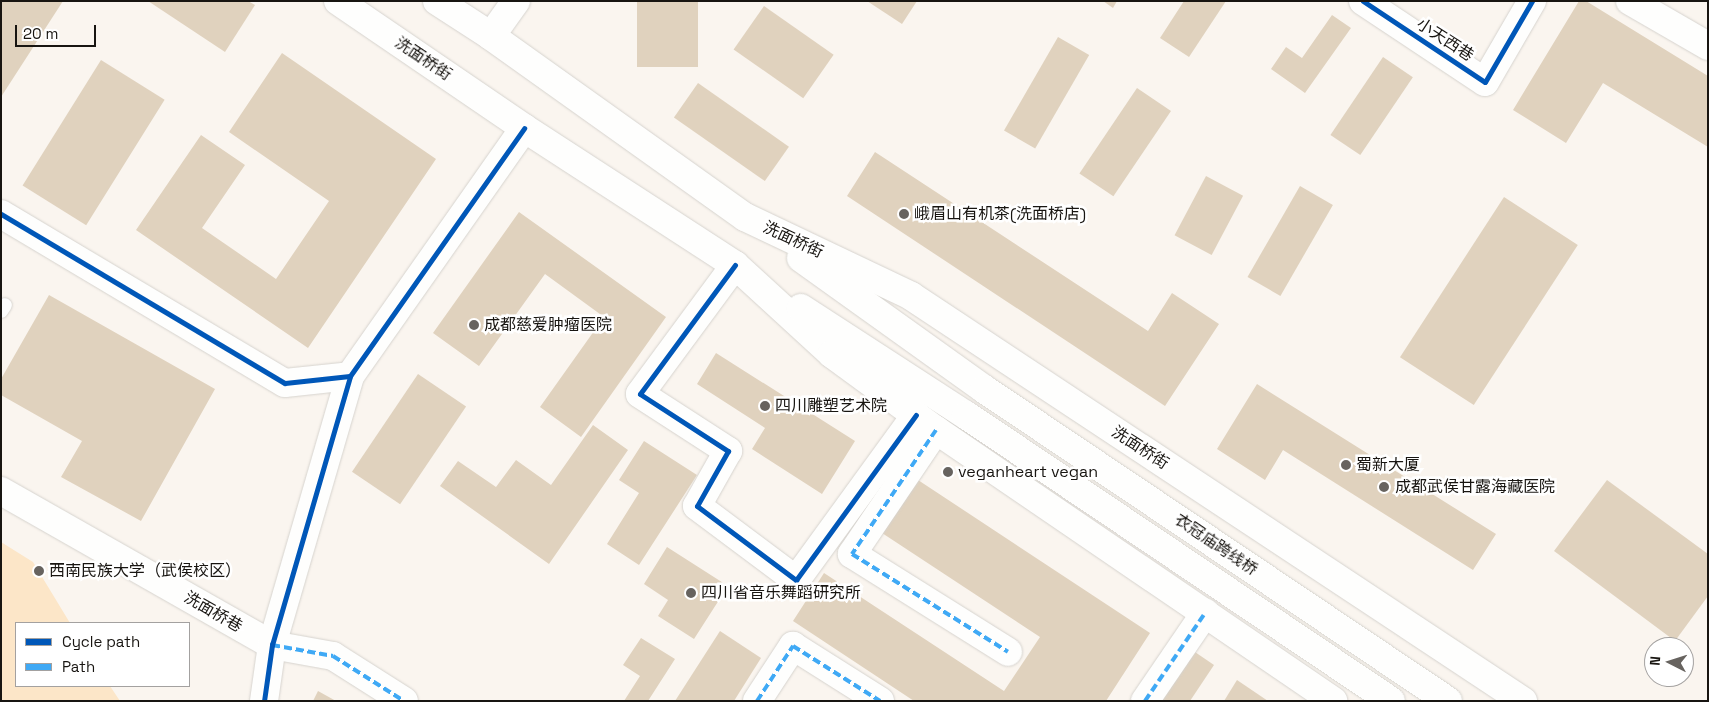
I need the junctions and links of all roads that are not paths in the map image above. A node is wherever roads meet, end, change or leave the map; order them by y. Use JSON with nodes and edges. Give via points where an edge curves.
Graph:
{"nodes":[{"id":1,"x":338,"y":1,"type":"edge"},
{"id":2,"x":437,"y":1,"type":"edge"},
{"id":3,"x":516,"y":1,"type":"edge"},
{"id":4,"x":1363,"y":1,"type":"edge"},
{"id":5,"x":1532,"y":1,"type":"edge"},
{"id":6,"x":1630,"y":1,"type":"edge"},
{"id":7,"x":491,"y":36,"type":"junction"},
{"id":8,"x":1708,"y":46,"type":"edge"},
{"id":9,"x":524,"y":128,"type":"junction"},
{"id":10,"x":1,"y":214,"type":"edge"},
{"id":11,"x":745,"y":217,"type":"junction"},
{"id":12,"x":735,"y":265,"type":"junction"},
{"id":13,"x":350,"y":376,"type":"junction"},
{"id":14,"x":984,"y":390,"type":"joint"},
{"id":15,"x":966,"y":415,"type":"joint"},
{"id":16,"x":926,"y":422,"type":"junction"},
{"id":17,"x":1,"y":491,"type":"edge"},
{"id":18,"x":1205,"y":614,"type":"junction"},
{"id":19,"x":272,"y":645,"type":"junction"},
{"id":20,"x":1008,"y":652,"type":"dead end"},
{"id":21,"x":264,"y":701,"type":"edge"},
{"id":22,"x":404,"y":701,"type":"edge"},
{"id":23,"x":757,"y":701,"type":"edge"},
{"id":24,"x":880,"y":701,"type":"edge"},
{"id":25,"x":1145,"y":701,"type":"edge"},
{"id":26,"x":1332,"y":701,"type":"edge"},
{"id":27,"x":1391,"y":701,"type":"edge"},
{"id":28,"x":1448,"y":701,"type":"edge"},
{"id":29,"x":1523,"y":701,"type":"edge"}],
"edges":[{"from":1,"to":9,"type":"main road","name":"洗面桥街"},
{"from":2,"to":7,"type":"main road","name":"洗面桥街"},
{"from":3,"to":7,"type":"main road"},
{"from":4,"to":5,"type":"main road","name":"小天西巷","via":[[1485,82]]},
{"from":6,"to":8,"type":"main road"},
{"from":7,"to":11,"type":"main road","name":"洗面桥街"},
{"from":9,"to":12,"type":"main road","name":"洗面桥街"},
{"from":9,"to":13,"type":"main road"},
{"from":10,"to":13,"type":"main road","via":[[285,383]]},
{"from":11,"to":14,"type":"main road","name":"洗面桥街"},
{"from":11,"to":29,"type":"main road","name":"洗面桥街","via":[[911,296]]},
{"from":12,"to":15,"type":"main road","name":"洗面桥街"},
{"from":12,"to":16,"type":"main road","name":"洗面桥街","via":[[832,354]]},
{"from":12,"to":16,"type":"main road","via":[[640,394],[728,451],[697,506],[796,580]]},
{"from":13,"to":19,"type":"main road"},
{"from":14,"to":28,"type":"main road","name":"衣冠庙跨线桥"},
{"from":15,"to":27,"type":"main road","name":"衣冠庙跨线桥"},
{"from":16,"to":18,"type":"main road","name":"洗面桥街"},
{"from":16,"to":20,"type":"main road","via":[[852,554]]},
{"from":17,"to":19,"type":"main road","name":"洗面桥巷"},
{"from":18,"to":25,"type":"main road"},
{"from":18,"to":26,"type":"main road","name":"洗面桥街"},
{"from":19,"to":21,"type":"main road"},
{"from":19,"to":22,"type":"main road","name":"洗面桥巷","via":[[333,656]]},
{"from":23,"to":24,"type":"main road","via":[[793,646]]}]}
